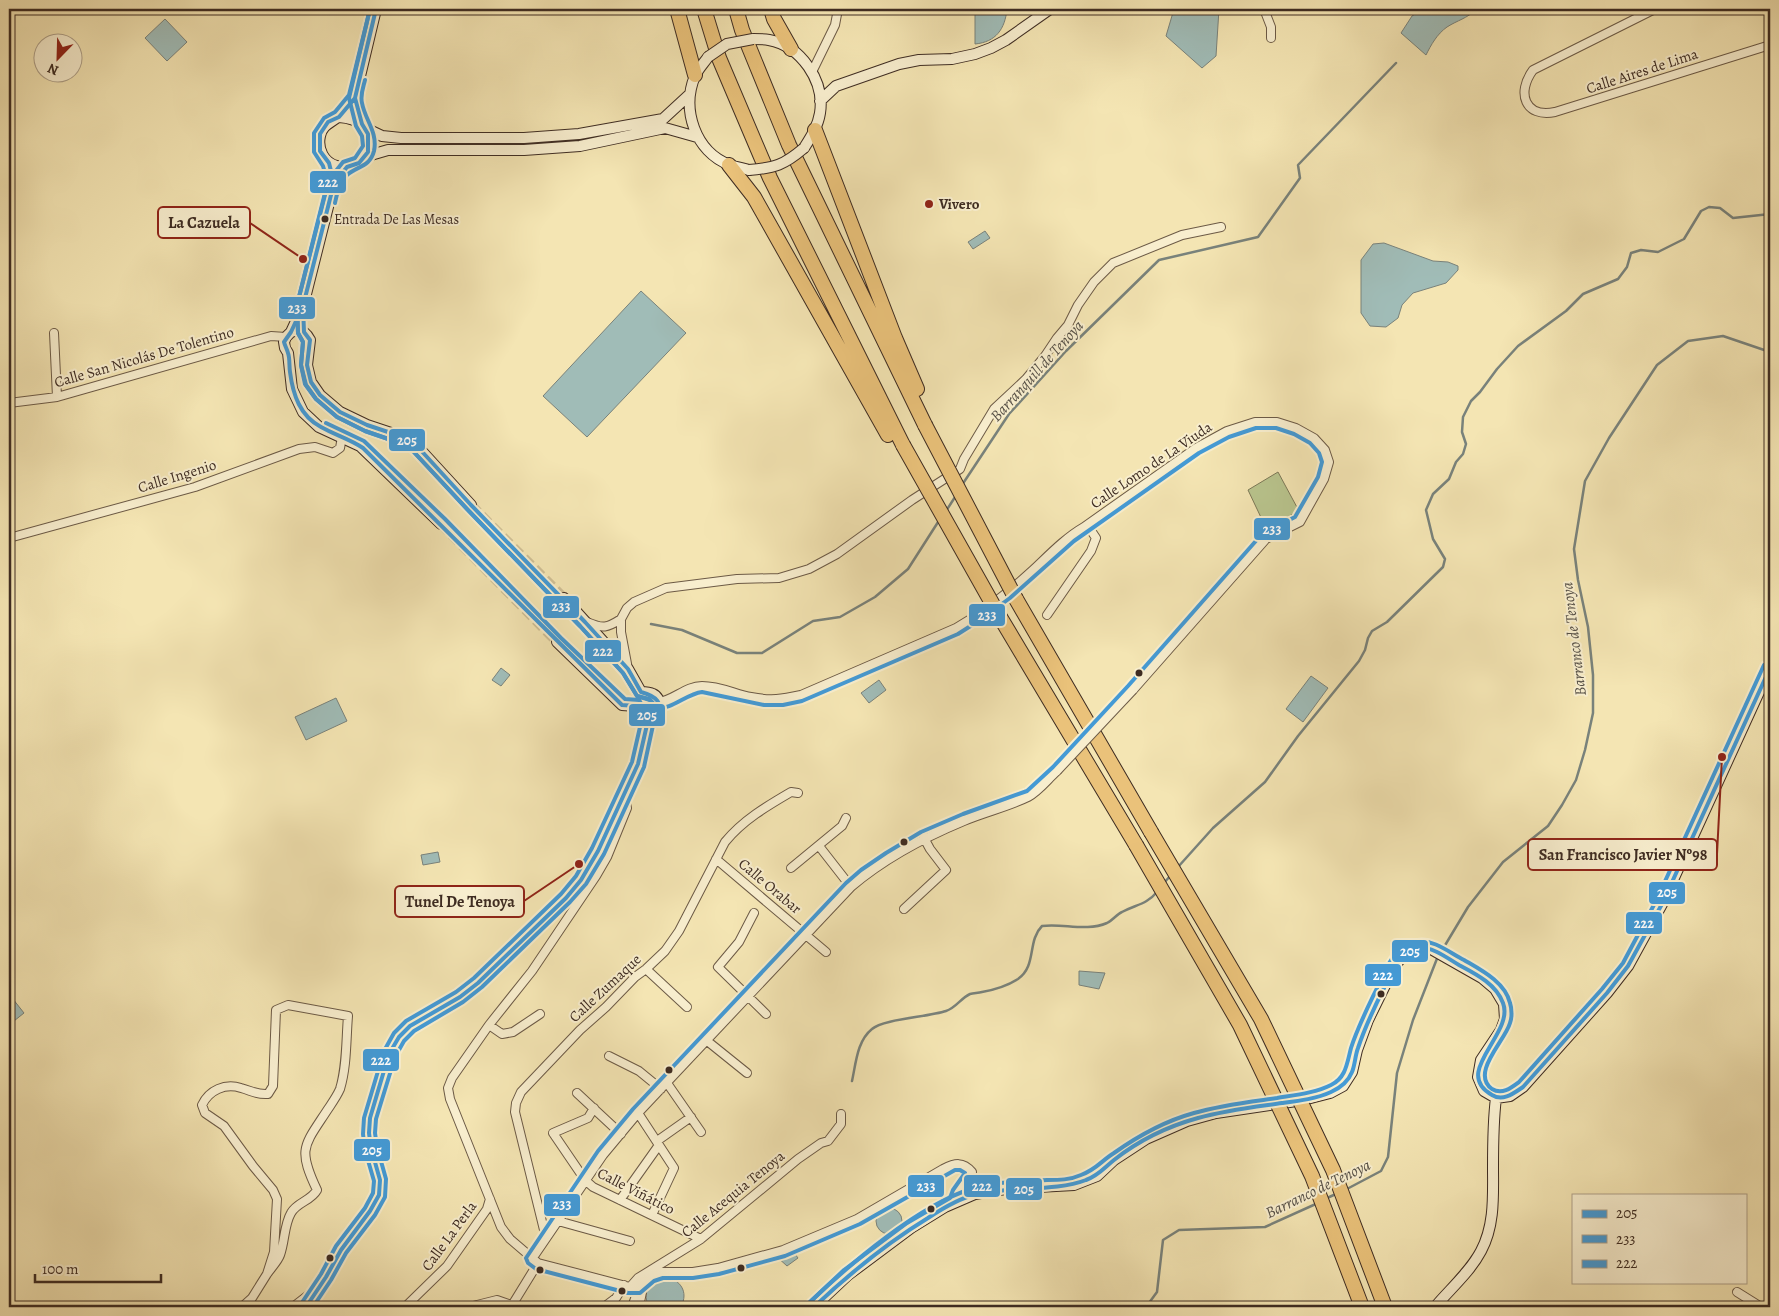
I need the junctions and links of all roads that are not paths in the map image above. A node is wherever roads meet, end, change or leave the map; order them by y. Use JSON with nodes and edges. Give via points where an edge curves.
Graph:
{"nodes":[{"id":1,"x":376,"y":9,"type":"edge"},
{"id":2,"x":677,"y":9,"type":"edge"},
{"id":3,"x":704,"y":9,"type":"edge"},
{"id":4,"x":736,"y":9,"type":"edge"},
{"id":5,"x":771,"y":9,"type":"edge"},
{"id":6,"x":838,"y":9,"type":"edge"},
{"id":7,"x":1050,"y":9,"type":"edge"},
{"id":8,"x":1264,"y":9,"type":"edge"},
{"id":9,"x":1655,"y":9,"type":"edge"},
{"id":10,"x":1271,"y":38,"type":"dead end"},
{"id":11,"x":1770,"y":44,"type":"edge"},
{"id":12,"x":791,"y":49,"type":"junction"},
{"id":13,"x":822,"y":53,"type":"junction"},
{"id":14,"x":805,"y":61,"type":"junction"},
{"id":15,"x":695,"y":75,"type":"junction"},
{"id":16,"x":814,"y":76,"type":"junction"},
{"id":17,"x":836,"y":86,"type":"junction"},
{"id":18,"x":689,"y":95,"type":"junction"},
{"id":19,"x":355,"y":98,"type":"junction"},
{"id":20,"x":820,"y":100,"type":"junction"},
{"id":21,"x":339,"y":117,"type":"junction"},
{"id":22,"x":364,"y":126,"type":"junction"},
{"id":23,"x":815,"y":130,"type":"junction"},
{"id":24,"x":697,"y":137,"type":"junction"},
{"id":25,"x":364,"y":157,"type":"junction"},
{"id":26,"x":329,"y":163,"type":"junction"},
{"id":27,"x":729,"y":165,"type":"junction"},
{"id":28,"x":347,"y":167,"type":"junction"},
{"id":29,"x":334,"y":183,"type":"junction"},
{"id":30,"x":1221,"y":227,"type":"dead end"},
{"id":31,"x":303,"y":306,"type":"junction"},
{"id":32,"x":304,"y":332,"type":"junction"},
{"id":33,"x":54,"y":333,"type":"dead end"},
{"id":34,"x":289,"y":334,"type":"junction"},
{"id":35,"x":309,"y":350,"type":"junction"},
{"id":36,"x":288,"y":353,"type":"junction"},
{"id":37,"x":57,"y":397,"type":"junction"},
{"id":38,"x":9,"y":403,"type":"edge"},
{"id":39,"x":928,"y":423,"type":"junction"},
{"id":40,"x":342,"y":437,"type":"junction"},
{"id":41,"x":900,"y":449,"type":"junction"},
{"id":42,"x":471,"y":505,"type":"tunnel mouth"},
{"id":43,"x":441,"y":524,"type":"tunnel mouth"},
{"id":44,"x":1084,"y":527,"type":"junction"},
{"id":45,"x":9,"y":538,"type":"edge"},
{"id":46,"x":564,"y":598,"type":"tunnel mouth"},
{"id":47,"x":1047,"y":615,"type":"dead end"},
{"id":48,"x":621,"y":619,"type":"junction"},
{"id":49,"x":586,"y":622,"type":"junction"},
{"id":50,"x":557,"y":642,"type":"tunnel mouth"},
{"id":51,"x":1770,"y":668,"type":"edge"},
{"id":52,"x":628,"y":669,"type":"junction"},
{"id":53,"x":641,"y":692,"type":"junction"},
{"id":54,"x":659,"y":702,"type":"junction"},
{"id":55,"x":636,"y":706,"type":"junction"},
{"id":56,"x":649,"y":716,"type":"junction"},
{"id":57,"x":624,"y":793,"type":"junction"},
{"id":58,"x":798,"y":793,"type":"dead end"},
{"id":59,"x":846,"y":818,"type":"dead end"},
{"id":60,"x":924,"y":838,"type":"junction"},
{"id":61,"x":819,"y":846,"type":"junction"},
{"id":62,"x":716,"y":859,"type":"junction"},
{"id":63,"x":791,"y":868,"type":"dead end"},
{"id":64,"x":851,"y":887,"type":"junction"},
{"id":65,"x":904,"y":909,"type":"dead end"},
{"id":66,"x":754,"y":913,"type":"dead end"},
{"id":67,"x":806,"y":934,"type":"junction"},
{"id":68,"x":826,"y":952,"type":"dead end"},
{"id":69,"x":646,"y":969,"type":"junction"},
{"id":70,"x":748,"y":996,"type":"junction"},
{"id":71,"x":687,"y":1007,"type":"dead end"},
{"id":72,"x":540,"y":1014,"type":"dead end"},
{"id":73,"x":766,"y":1014,"type":"dead end"},
{"id":74,"x":489,"y":1025,"type":"junction"},
{"id":75,"x":706,"y":1040,"type":"junction"},
{"id":76,"x":609,"y":1056,"type":"dead end"},
{"id":77,"x":747,"y":1073,"type":"dead end"},
{"id":78,"x":664,"y":1086,"type":"junction"},
{"id":79,"x":578,"y":1093,"type":"dead end"},
{"id":80,"x":1496,"y":1098,"type":"junction"},
{"id":81,"x":594,"y":1108,"type":"junction"},
{"id":82,"x":638,"y":1113,"type":"junction"},
{"id":83,"x":841,"y":1114,"type":"dead end"},
{"id":84,"x":691,"y":1117,"type":"junction"},
{"id":85,"x":701,"y":1132,"type":"dead end"},
{"id":86,"x":620,"y":1134,"type":"junction"},
{"id":87,"x":658,"y":1143,"type":"junction"},
{"id":88,"x":585,"y":1180,"type":"junction"},
{"id":89,"x":490,"y":1199,"type":"junction"},
{"id":90,"x":620,"y":1200,"type":"junction"},
{"id":91,"x":955,"y":1202,"type":"junction"},
{"id":92,"x":652,"y":1215,"type":"junction"},
{"id":93,"x":558,"y":1222,"type":"junction"},
{"id":94,"x":546,"y":1238,"type":"junction"},
{"id":95,"x":701,"y":1239,"type":"junction"},
{"id":96,"x":630,"y":1241,"type":"dead end"},
{"id":97,"x":535,"y":1261,"type":"junction"},
{"id":98,"x":267,"y":1274,"type":"junction"},
{"id":99,"x":321,"y":1284,"type":"junction"},
{"id":100,"x":634,"y":1285,"type":"junction"},
{"id":101,"x":1737,"y":1292,"type":"dead end"},
{"id":102,"x":514,"y":1306,"type":"edge"},
{"id":103,"x":1757,"y":1306,"type":"edge"},
{"id":104,"x":242,"y":1307,"type":"edge"},
{"id":105,"x":293,"y":1307,"type":"edge"},
{"id":106,"x":306,"y":1307,"type":"edge"},
{"id":107,"x":405,"y":1307,"type":"edge"},
{"id":108,"x":469,"y":1307,"type":"edge"},
{"id":109,"x":604,"y":1307,"type":"edge"},
{"id":110,"x":632,"y":1307,"type":"edge"},
{"id":111,"x":639,"y":1307,"type":"edge"},
{"id":112,"x":814,"y":1307,"type":"edge"},
{"id":113,"x":1362,"y":1307,"type":"edge"},
{"id":114,"x":1385,"y":1307,"type":"edge"},
{"id":115,"x":1435,"y":1307,"type":"edge"}],
"edges":[{"from":1,"to":19,"type":"main road"},
{"from":2,"to":15,"type":"highway"},
{"from":3,"to":41,"type":"highway","via":[[719,58],[770,178]]},
{"from":4,"to":39,"type":"highway","via":[[789,145]]},
{"from":5,"to":12,"type":"highway"},
{"from":6,"to":13,"type":"street","via":[[835,25]]},
{"from":7,"to":17,"type":"main road","via":[[1006,40],[975,54],[899,64]]},
{"from":8,"to":10,"type":"street","via":[[1271,27]]},
{"from":9,"to":11,"type":"street","name":"Calle Aires de Lima","via":[[1533,70],[1523,89],[1525,100],[1533,109],[1545,114],[1555,112]]},
{"from":12,"to":14,"type":"main road"},
{"from":12,"to":15,"type":"main road","bridge":true,"via":[[770,40],[753,39],[727,44],[708,57]]},
{"from":13,"to":14,"type":"street"},
{"from":13,"to":16,"type":"street"},
{"from":14,"to":16,"type":"main road"},
{"from":15,"to":18,"type":"main road"},
{"from":16,"to":17,"type":"main road"},
{"from":16,"to":20,"type":"main road"},
{"from":17,"to":20,"type":"main road"},
{"from":18,"to":22,"type":"main road","via":[[664,119],[579,134],[524,138],[401,138],[382,136]]},
{"from":18,"to":24,"type":"main road","via":[[690,116]]},
{"from":19,"to":21,"type":"main road"},
{"from":19,"to":22,"type":"main road"},
{"from":20,"to":23,"type":"main road"},
{"from":21,"to":22,"type":"main road","via":[[349,117]]},
{"from":21,"to":26,"type":"main road","via":[[328,122],[320,134],[320,151]]},
{"from":22,"to":25,"type":"main road","via":[[369,141]]},
{"from":23,"to":27,"type":"main road","bridge":true,"via":[[804,148],[788,161],[769,168],[749,170]]},
{"from":23,"to":39,"type":"highway"},
{"from":24,"to":25,"type":"main road","via":[[665,128],[580,146],[524,150],[388,150]]},
{"from":24,"to":27,"type":"main road","via":[[710,153]]},
{"from":25,"to":28,"type":"main road","via":[[359,163]]},
{"from":26,"to":28,"type":"main road"},
{"from":26,"to":29,"type":"main road"},
{"from":27,"to":41,"type":"highway","via":[[754,197]]},
{"from":28,"to":29,"type":"main road"},
{"from":29,"to":31,"type":"main road"},
{"from":30,"to":48,"type":"street","via":[[1182,235],[1113,263],[1094,282],[1045,356],[994,409],[960,469],[837,554],[810,569],[779,578],[737,579],[666,588],[634,602]]},
{"from":31,"to":32,"type":"main road"},
{"from":31,"to":34,"type":"main road"},
{"from":32,"to":34,"type":"main road","via":[[298,330]]},
{"from":32,"to":35,"type":"main road","via":[[310,340]]},
{"from":33,"to":37,"type":"street"},
{"from":34,"to":36,"type":"main road","via":[[284,342]]},
{"from":34,"to":37,"type":"street","name":"Calle San Nicolás De Tolentino","via":[[271,336]]},
{"from":35,"to":36,"type":"main road","via":[[297,357]]},
{"from":35,"to":42,"type":"main road","via":[[307,365],[311,382],[320,395],[340,412],[416,445]]},
{"from":36,"to":40,"type":"main road","via":[[292,389],[302,412],[319,427]]},
{"from":37,"to":38,"type":"street","name":"Calle San Nicolás De Tolentino"},
{"from":39,"to":114,"type":"highway","bridge":true,"via":[[1016,599],[1261,1019],[1333,1170]]},
{"from":40,"to":43,"type":"main road","via":[[360,446]]},
{"from":40,"to":45,"type":"street","name":"Calle Ingenio","via":[[340,448],[333,452],[315,447],[299,449],[195,487]]},
{"from":41,"to":113,"type":"highway","bridge":true,"via":[[1240,1025],[1312,1176]]},
{"from":44,"to":47,"type":"street","via":[[1096,538],[1091,551]]},
{"from":44,"to":54,"type":"street","via":[[977,616],[801,695],[777,700],[701,686]]},
{"from":44,"to":60,"type":"street","name":"Calle Lomo de La Viuda","bridge":true,"via":[[1196,448],[1227,431],[1255,422],[1277,422],[1296,428],[1314,438],[1325,450],[1329,462],[1324,479],[1300,522],[1266,539],[1057,771],[1030,796]]},
{"from":46,"to":49,"type":"main road"},
{"from":48,"to":49,"type":"street","via":[[609,627]]},
{"from":48,"to":52,"type":"street","via":[[620,632]]},
{"from":49,"to":52,"type":"main road"},
{"from":50,"to":55,"type":"main road","via":[[622,704]]},
{"from":51,"to":80,"type":"main road","via":[[1662,904],[1628,966],[1523,1087],[1510,1096]]},
{"from":52,"to":53,"type":"main road"},
{"from":53,"to":54,"type":"main road","via":[[651,693]]},
{"from":53,"to":55,"type":"main road"},
{"from":54,"to":56,"type":"main road","via":[[656,713]]},
{"from":55,"to":56,"type":"main road","via":[[639,713]]},
{"from":56,"to":57,"type":"main road","via":[[638,764]]},
{"from":57,"to":74,"type":"street","via":[[627,808],[596,876],[532,971]]},
{"from":57,"to":99,"type":"main road","via":[[598,851],[566,898],[478,983],[410,1026],[399,1037],[389,1054],[370,1118],[369,1133],[380,1180],[379,1195]]},
{"from":58,"to":62,"type":"street","name":"Calle Zumaque","via":[[791,792],[757,813],[732,834]]},
{"from":59,"to":61,"type":"street","via":[[842,826]]},
{"from":60,"to":64,"type":"street","name":"Calle Lomo de La Viuda"},
{"from":60,"to":65,"type":"street","via":[[946,870]]},
{"from":61,"to":63,"type":"street"},
{"from":61,"to":64,"type":"street"},
{"from":62,"to":67,"type":"street","name":"Calle Orabar"},
{"from":62,"to":69,"type":"street","name":"Calle Zumaque","via":[[678,931],[665,951]]},
{"from":64,"to":67,"type":"street","name":"Calle Lomo de La Viuda"},
{"from":66,"to":70,"type":"street","via":[[739,942],[718,967]]},
{"from":67,"to":68,"type":"street","name":"Calle Orabar"},
{"from":67,"to":70,"type":"street","name":"Calle Lomo de La Viuda"},
{"from":69,"to":71,"type":"street"},
{"from":69,"to":94,"type":"street","name":"Calle Zumaque","via":[[580,1030],[521,1092],[516,1103],[515,1112]]},
{"from":70,"to":73,"type":"street"},
{"from":70,"to":75,"type":"street","name":"Calle Lomo de La Viuda"},
{"from":72,"to":74,"type":"street","via":[[512,1032],[502,1034]]},
{"from":74,"to":89,"type":"street","via":[[448,1088]]},
{"from":75,"to":77,"type":"street"},
{"from":75,"to":78,"type":"street","name":"Calle Lomo de La Viuda"},
{"from":76,"to":78,"type":"street"},
{"from":78,"to":82,"type":"street","name":"Calle Lomo de La Viuda"},
{"from":78,"to":84,"type":"street"},
{"from":79,"to":81,"type":"street"},
{"from":80,"to":91,"type":"main road","via":[[1484,1091],[1478,1077],[1481,1060],[1502,1030],[1504,1004],[1496,990],[1482,978],[1431,949],[1419,948],[1401,958],[1387,982],[1368,1020],[1352,1072],[1343,1086],[1303,1100],[1216,1113],[1186,1121],[1146,1139],[1114,1160],[1097,1176],[1074,1186],[1004,1189],[975,1194]]},
{"from":80,"to":115,"type":"main road","via":[[1493,1207],[1489,1230],[1482,1250]]},
{"from":81,"to":86,"type":"street"},
{"from":81,"to":88,"type":"street","via":[[588,1118],[553,1133]]},
{"from":82,"to":86,"type":"street","name":"Calle Lomo de La Viuda"},
{"from":82,"to":87,"type":"street"},
{"from":83,"to":95,"type":"street","name":"Calle Acequia Tenoya","via":[[840,1124],[828,1141],[798,1159]]},
{"from":84,"to":85,"type":"street"},
{"from":84,"to":87,"type":"street"},
{"from":86,"to":88,"type":"street","name":"Calle Lomo de La Viuda"},
{"from":87,"to":90,"type":"street"},
{"from":87,"to":92,"type":"street","via":[[674,1168]]},
{"from":88,"to":90,"type":"street","name":"Calle Viñático"},
{"from":88,"to":93,"type":"street","name":"Calle Lomo de La Viuda"},
{"from":89,"to":97,"type":"street","via":[[510,1239]]},
{"from":89,"to":107,"type":"street","name":"Calle La Perla","via":[[487,1209],[447,1266]]},
{"from":90,"to":92,"type":"street","name":"Calle Viñático"},
{"from":91,"to":100,"type":"street","via":[[956,1194],[966,1185],[972,1172],[960,1163],[943,1169],[857,1219],[783,1250],[718,1268],[662,1272]]},
{"from":91,"to":112,"type":"main road","via":[[911,1228],[848,1274]]},
{"from":92,"to":95,"type":"street","name":"Calle Viñático"},
{"from":93,"to":94,"type":"street","name":"Calle Lomo de La Viuda"},
{"from":93,"to":96,"type":"street"},
{"from":94,"to":97,"type":"street","name":"Calle Lomo de La Viuda"},
{"from":95,"to":100,"type":"street","name":"Calle Acequia Tenoya","via":[[638,1278]]},
{"from":97,"to":100,"type":"street"},
{"from":97,"to":102,"type":"street","name":"Calle Lomo de La Viuda"},
{"from":98,"to":98,"type":"street","via":[[280,1256],[292,1211],[317,1190],[307,1168],[305,1148],[339,1092],[344,1074],[348,1016],[288,1005],[276,1010],[273,1086],[268,1094],[258,1095],[241,1087],[225,1087],[216,1089],[202,1105],[205,1114],[224,1126],[277,1199],[274,1252]]},
{"from":98,"to":104,"type":"street","via":[[252,1298]]},
{"from":99,"to":105,"type":"street"},
{"from":99,"to":106,"type":"main road"},
{"from":100,"to":109,"type":"street","name":"Calle Acequia Tenoya"},
{"from":100,"to":110,"type":"street","via":[[636,1300]]},
{"from":100,"to":111,"type":"street"},
{"from":101,"to":103,"type":"street"},
{"from":102,"to":108,"type":"street","via":[[497,1300]]}]}
